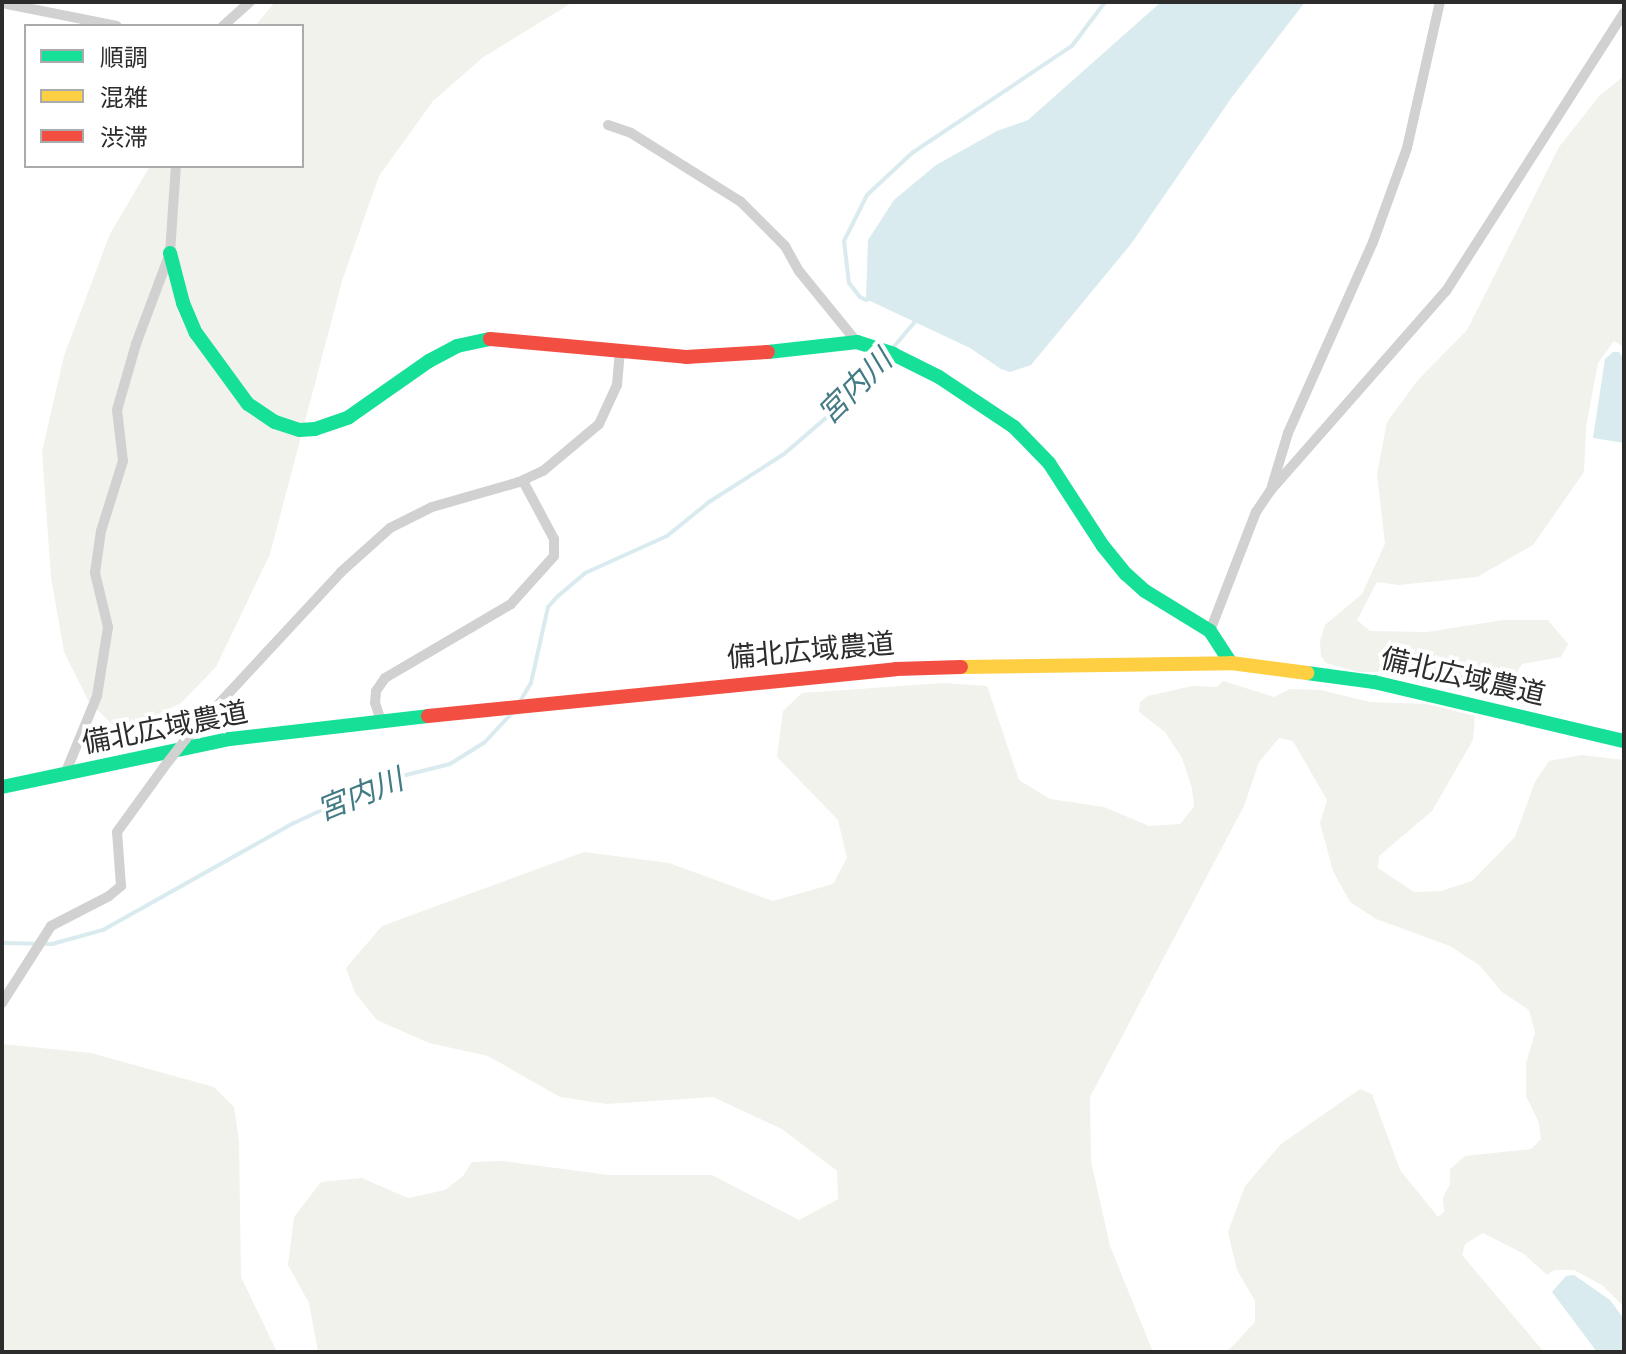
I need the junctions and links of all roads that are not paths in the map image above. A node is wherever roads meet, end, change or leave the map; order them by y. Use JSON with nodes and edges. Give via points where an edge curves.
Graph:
{"nodes":[{"id":1,"x":250,"y":2,"type":"edge"},
{"id":2,"x":1440,"y":2,"type":"edge"},
{"id":3,"x":2,"y":3,"type":"edge"},
{"id":4,"x":1624,"y":13,"type":"edge"},
{"id":5,"x":107,"y":24,"type":"edge"},
{"id":6,"x":225,"y":24,"type":"edge"},
{"id":7,"x":608,"y":125,"type":"dead end"},
{"id":8,"x":176,"y":168,"type":"edge"},
{"id":9,"x":170,"y":253,"type":"junction"},
{"id":10,"x":857,"y":342,"type":"junction"},
{"id":11,"x":620,"y":350,"type":"junction"},
{"id":12,"x":523,"y":481,"type":"junction"},
{"id":13,"x":1271,"y":490,"type":"junction"},
{"id":14,"x":1210,"y":631,"type":"junction"},
{"id":15,"x":1231,"y":663,"type":"junction"},
{"id":16,"x":381,"y":721,"type":"junction"},
{"id":17,"x":1624,"y":741,"type":"edge"},
{"id":18,"x":65,"y":774,"type":"junction"},
{"id":19,"x":2,"y":787,"type":"edge"},
{"id":20,"x":2,"y":1003,"type":"edge"}],
"edges":[{"from":1,"to":6,"type":"street"},
{"from":2,"to":13,"type":"street","via":[[1407,148],[1373,242],[1288,433]]},
{"from":3,"to":5,"type":"street"},
{"from":4,"to":13,"type":"street","via":[[1446,291]]},
{"from":7,"to":10,"type":"street","via":[[631,133],[741,202],[785,246]]},
{"from":8,"to":9,"type":"street"},
{"from":9,"to":11,"type":"street","via":[[196,333],[248,404],[275,422],[300,430],[349,417],[429,361],[485,339]]},
{"from":9,"to":18,"type":"street","via":[[117,410],[123,461],[101,531],[95,573],[108,627],[97,696]]},
{"from":10,"to":11,"type":"street","via":[[686,357]]},
{"from":10,"to":14,"type":"street","via":[[939,377],[1014,427],[1049,463],[1126,574]]},
{"from":11,"to":12,"type":"street","via":[[617,385],[599,424]]},
{"from":12,"to":16,"type":"street","via":[[554,539],[554,556],[511,604],[385,678],[376,691]]},
{"from":12,"to":20,"type":"street","bridge":true,"via":[[432,507],[390,528],[341,572],[187,738],[117,832],[121,886],[51,926]]},
{"from":13,"to":14,"type":"street","via":[[1256,512]]},
{"from":14,"to":15,"type":"street"},
{"from":15,"to":16,"type":"street","name":"備北広域農道","via":[[896,669]]},
{"from":15,"to":17,"type":"street","name":"備北広域農道","via":[[1374,682]]},
{"from":16,"to":18,"type":"street","name":"備北広域農道","via":[[230,739]]},
{"from":18,"to":19,"type":"street","name":"備北広域農道"}]}
